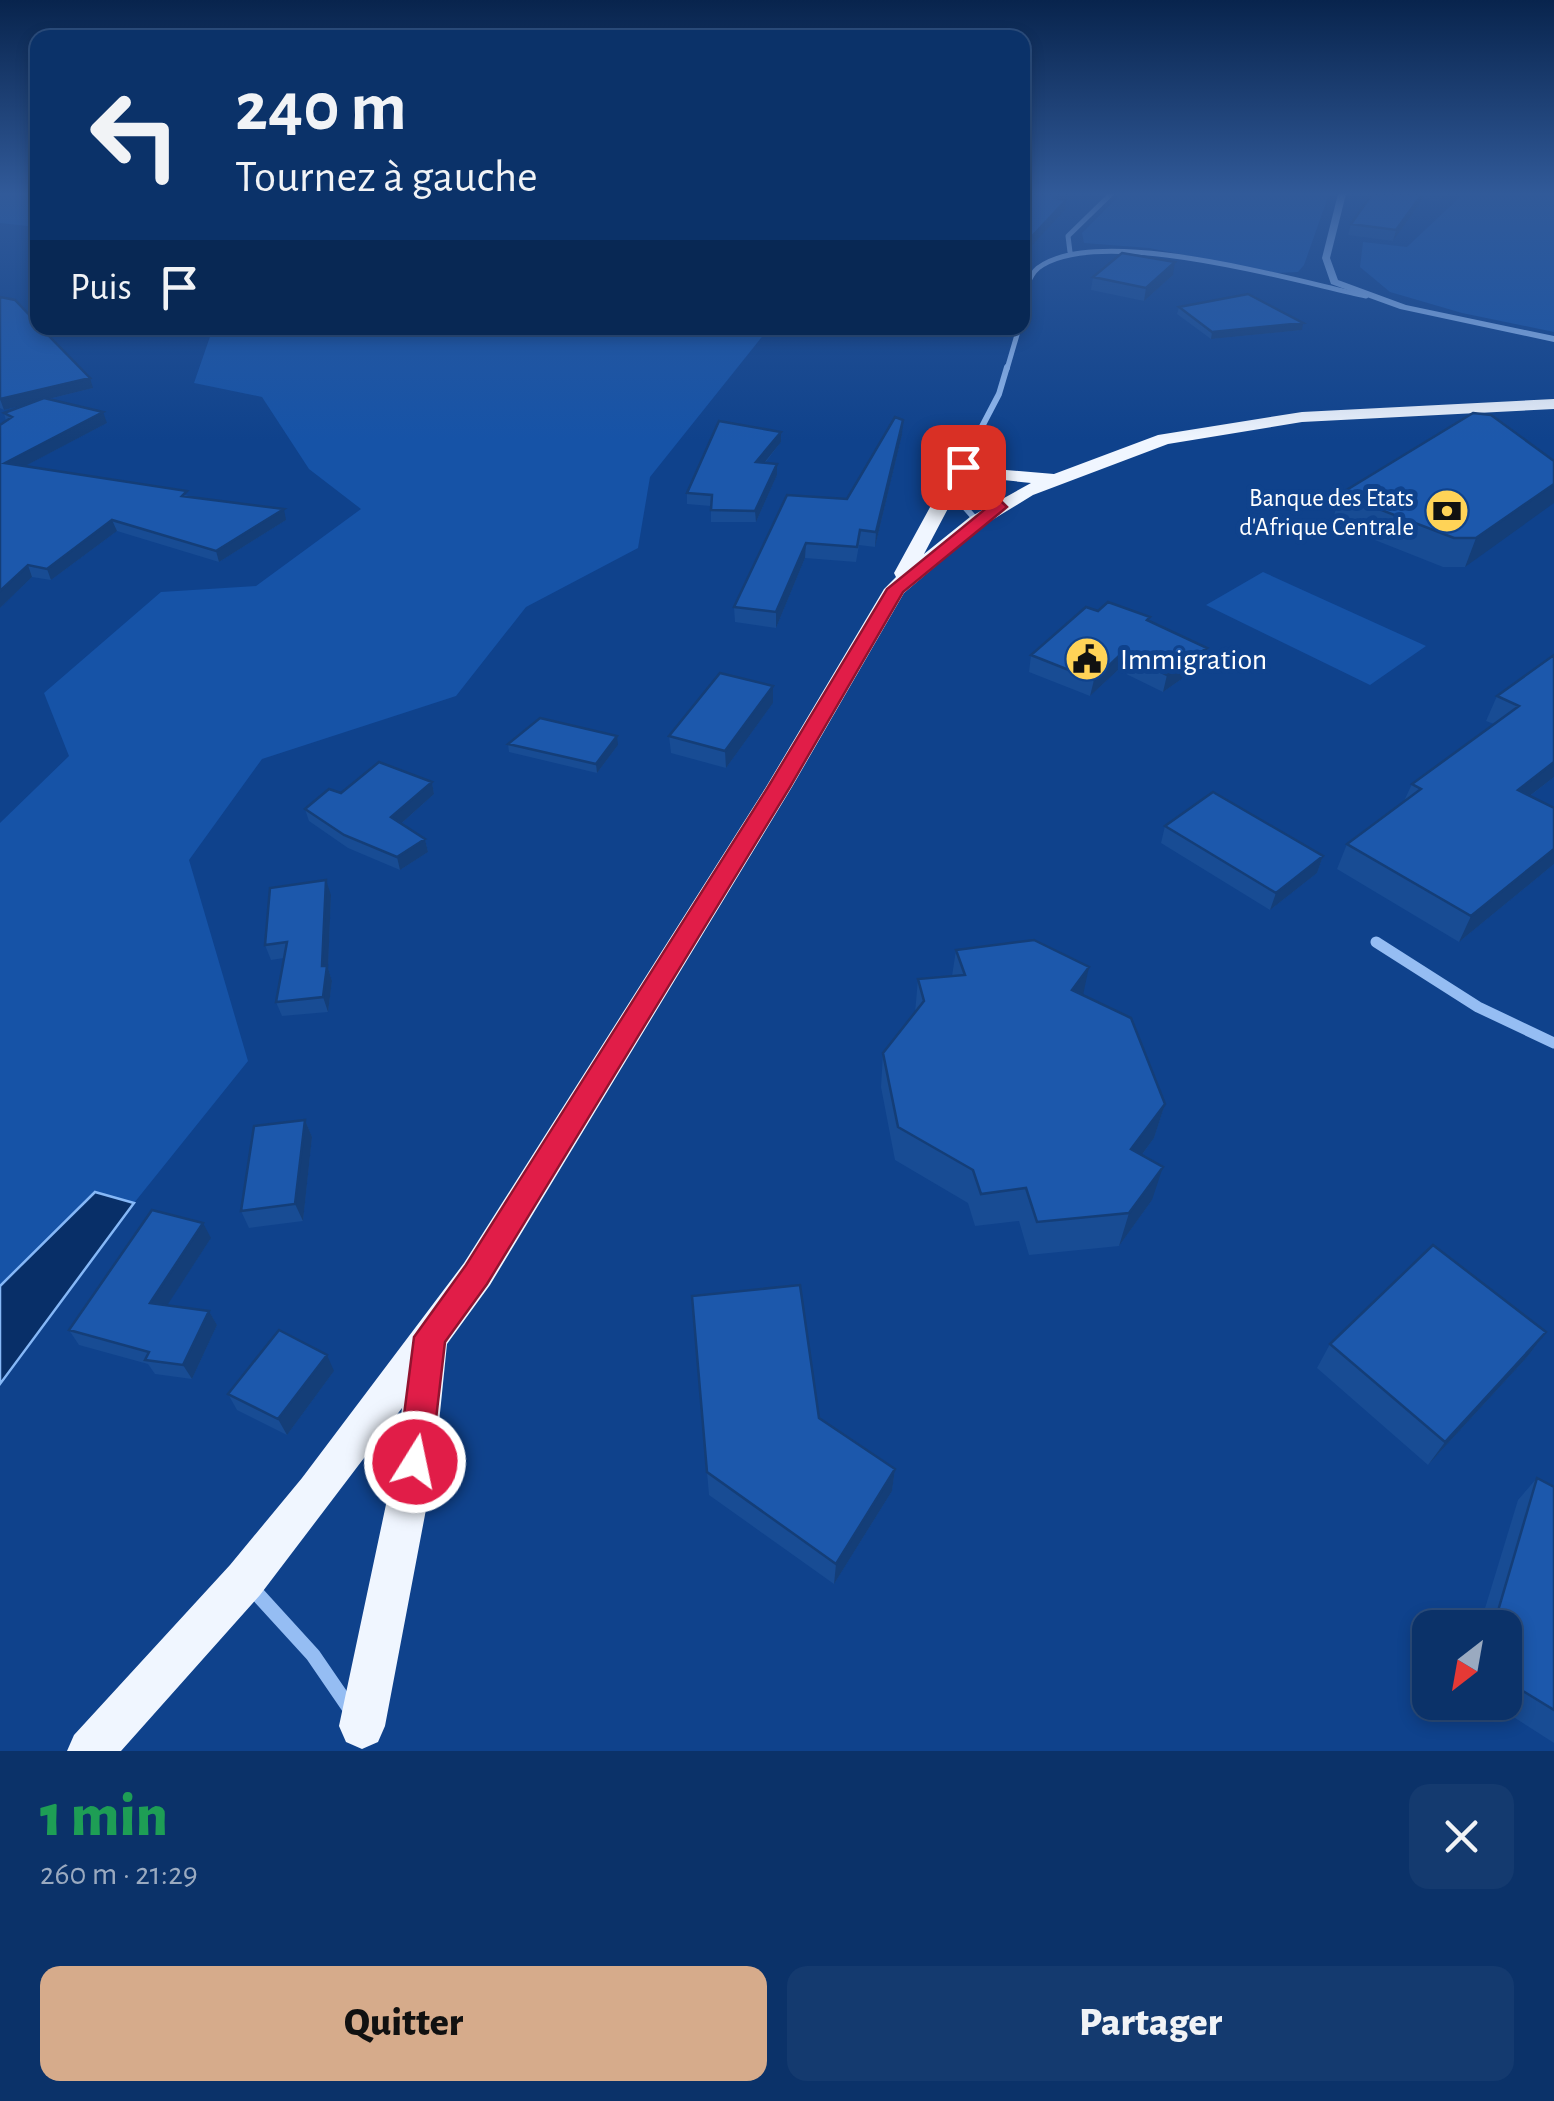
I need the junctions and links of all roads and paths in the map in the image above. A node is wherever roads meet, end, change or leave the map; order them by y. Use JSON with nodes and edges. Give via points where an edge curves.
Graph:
{"nodes":[{"id":1,"x":1264,"y":276,"type":"edge"},
{"id":2,"x":1330,"y":276,"type":"edge"},
{"id":3,"x":1366,"y":296,"type":"junction"},
{"id":4,"x":1017,"y":335,"type":"edge"},
{"id":5,"x":1554,"y":340,"type":"edge"},
{"id":6,"x":1554,"y":404,"type":"edge"},
{"id":7,"x":960,"y":473,"type":"junction"},
{"id":8,"x":1052,"y":479,"type":"junction"},
{"id":9,"x":988,"y":514,"type":"junction"},
{"id":10,"x":896,"y":589,"type":"junction"},
{"id":11,"x":1376,"y":942,"type":"dead end"},
{"id":12,"x":1554,"y":1044,"type":"edge"},
{"id":13,"x":430,"y":1337,"type":"junction"},
{"id":14,"x":245,"y":1580,"type":"junction"},
{"id":15,"x":364,"y":1732,"type":"joint"},
{"id":16,"x":100,"y":1748,"type":"edge"}],
"edges":[{"from":1,"to":3,"type":"street"},
{"from":2,"to":3,"type":"street"},
{"from":3,"to":5,"type":"street"},
{"from":4,"to":7,"type":"street","via":[[999,394]]},
{"from":6,"to":8,"type":"highway","via":[[1240,424],[1164,439]]},
{"from":7,"to":8,"type":"highway"},
{"from":7,"to":9,"type":"street"},
{"from":7,"to":9,"type":"street","via":[[962,504]]},
{"from":7,"to":10,"type":"highway"},
{"from":8,"to":9,"type":"highway"},
{"from":9,"to":10,"type":"highway"},
{"from":10,"to":13,"type":"highway","via":[[477,1274]]},
{"from":11,"to":12,"type":"street","via":[[1478,1007]]},
{"from":13,"to":14,"type":"highway"},
{"from":13,"to":15,"type":"highway","via":[[418,1444]]},
{"from":14,"to":15,"type":"street","via":[[314,1654]]},
{"from":14,"to":16,"type":"highway"}]}
